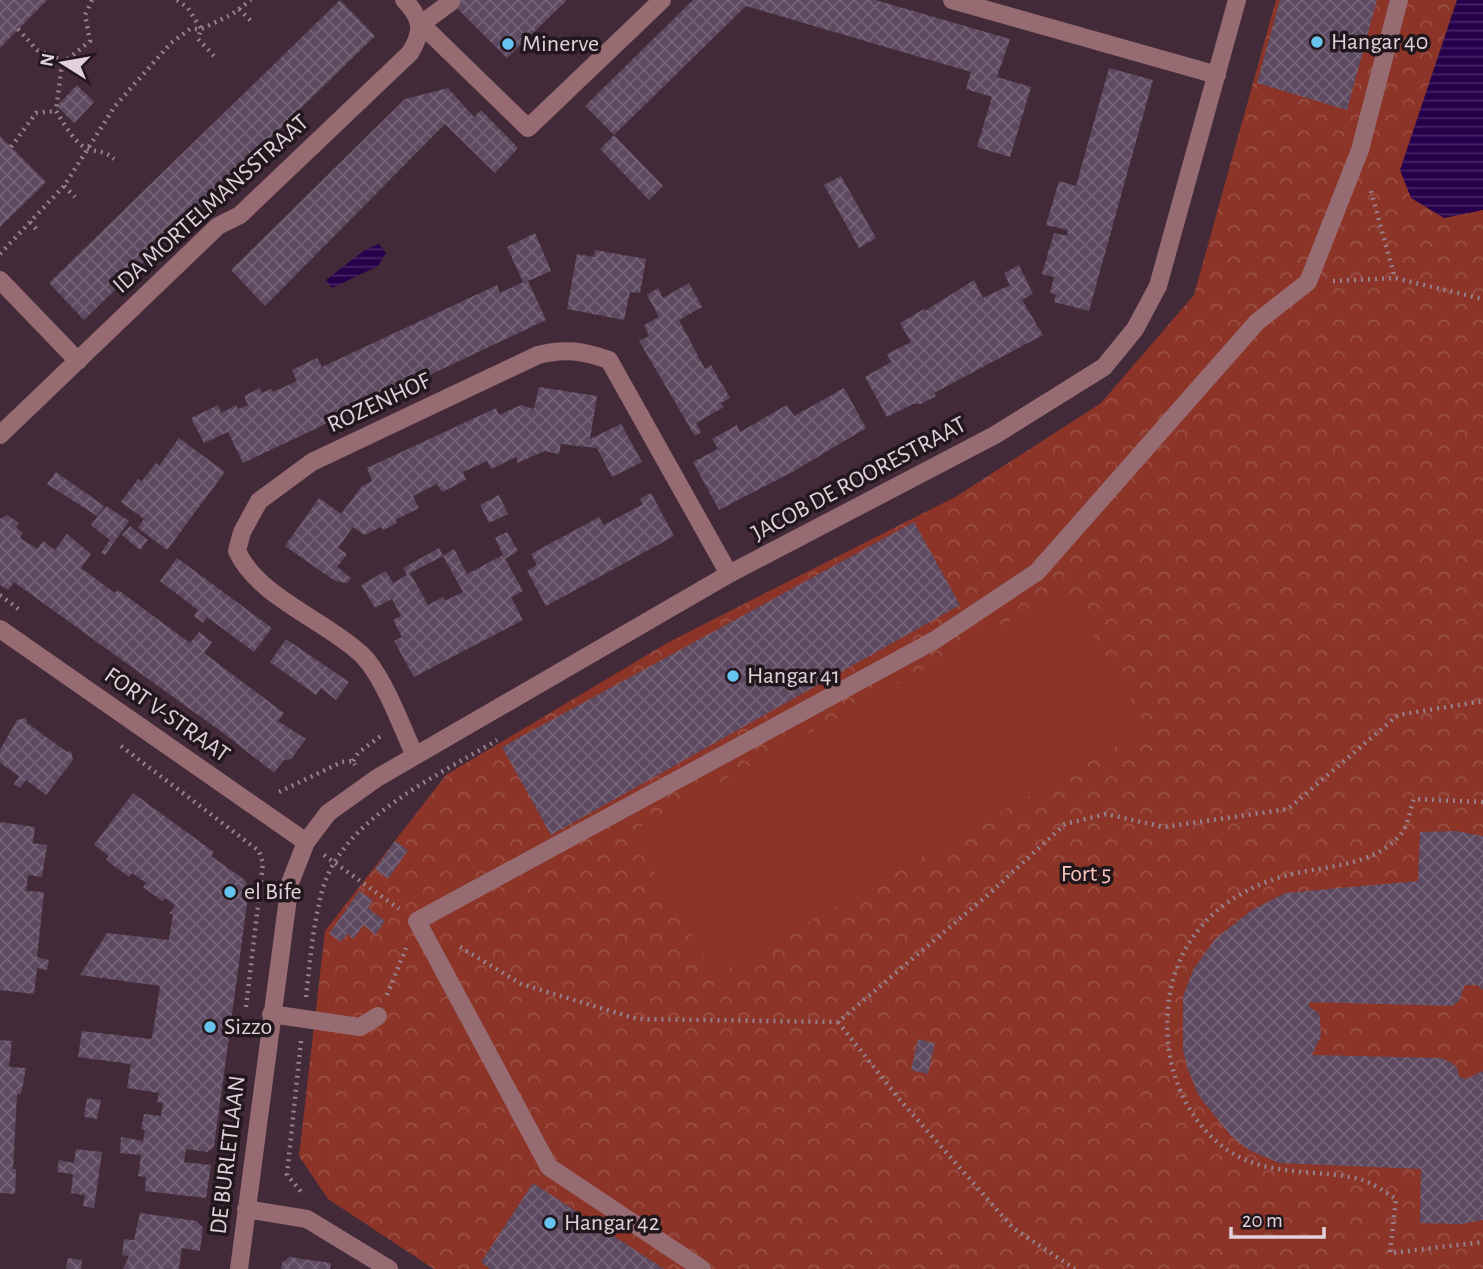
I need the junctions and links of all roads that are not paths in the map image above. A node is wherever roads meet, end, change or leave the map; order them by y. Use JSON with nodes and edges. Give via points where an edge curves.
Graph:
{"nodes":[{"id":1,"x":404,"y":0,"type":"edge"},
{"id":2,"x":662,"y":0,"type":"edge"},
{"id":3,"x":952,"y":0,"type":"edge"},
{"id":4,"x":1237,"y":0,"type":"edge"},
{"id":5,"x":1399,"y":0,"type":"edge"},
{"id":6,"x":451,"y":2,"type":"edge"},
{"id":7,"x":421,"y":24,"type":"junction"},
{"id":8,"x":1217,"y":75,"type":"junction"},
{"id":9,"x":0,"y":280,"type":"edge"},
{"id":10,"x":78,"y":361,"type":"junction"},
{"id":11,"x":0,"y":435,"type":"edge"},
{"id":12,"x":729,"y":575,"type":"junction"},
{"id":13,"x":0,"y":629,"type":"edge"},
{"id":14,"x":414,"y":754,"type":"junction"},
{"id":15,"x":306,"y":842,"type":"junction"},
{"id":16,"x":271,"y":1014,"type":"junction"},
{"id":17,"x":379,"y":1016,"type":"road end"},
{"id":18,"x":246,"y":1209,"type":"junction"},
{"id":19,"x":239,"y":1269,"type":"edge"},
{"id":20,"x":389,"y":1269,"type":"edge"},
{"id":21,"x":702,"y":1269,"type":"edge"}],
"edges":[{"from":1,"to":7,"type":"street"},
{"from":2,"to":7,"type":"street","via":[[528,128]]},
{"from":3,"to":8,"type":"street"},
{"from":4,"to":8,"type":"street","name":"JACOB DE ROORESTRAAT"},
{"from":5,"to":21,"type":"street","via":[[1360,150],[1308,282],[1257,322],[1037,572],[935,640],[417,921],[549,1167]]},
{"from":6,"to":7,"type":"street"},
{"from":7,"to":10,"type":"street","name":"IDA MORTELMANSSTRAAT","via":[[420,37],[401,63],[240,215],[218,226]]},
{"from":8,"to":12,"type":"street","name":"JACOB DE ROORESTRAAT","via":[[1158,285],[1135,329],[1104,367],[995,435]]},
{"from":9,"to":10,"type":"street"},
{"from":10,"to":11,"type":"street","name":"IDA MORTELMANSSTRAAT"},
{"from":12,"to":14,"type":"street","name":"JACOB DE ROORESTRAAT"},
{"from":12,"to":14,"type":"street","name":"ROZENHOF","via":[[609,360],[579,350],[538,355],[312,462],[259,501],[237,551],[243,565],[260,581],[363,655]]},
{"from":13,"to":15,"type":"street","name":"FORT V-STRAAT"},
{"from":14,"to":15,"type":"street","name":"JACOB DE ROORESTRAAT","via":[[328,813]]},
{"from":15,"to":16,"type":"street","name":"DE BURLETLAAN","via":[[290,883]]},
{"from":16,"to":17,"type":"street","via":[[360,1027]]},
{"from":16,"to":18,"type":"street","name":"DE BURLETLAAN"},
{"from":18,"to":19,"type":"street","name":"DE BURLETLAAN"},
{"from":18,"to":20,"type":"street","via":[[307,1219]]}]}
